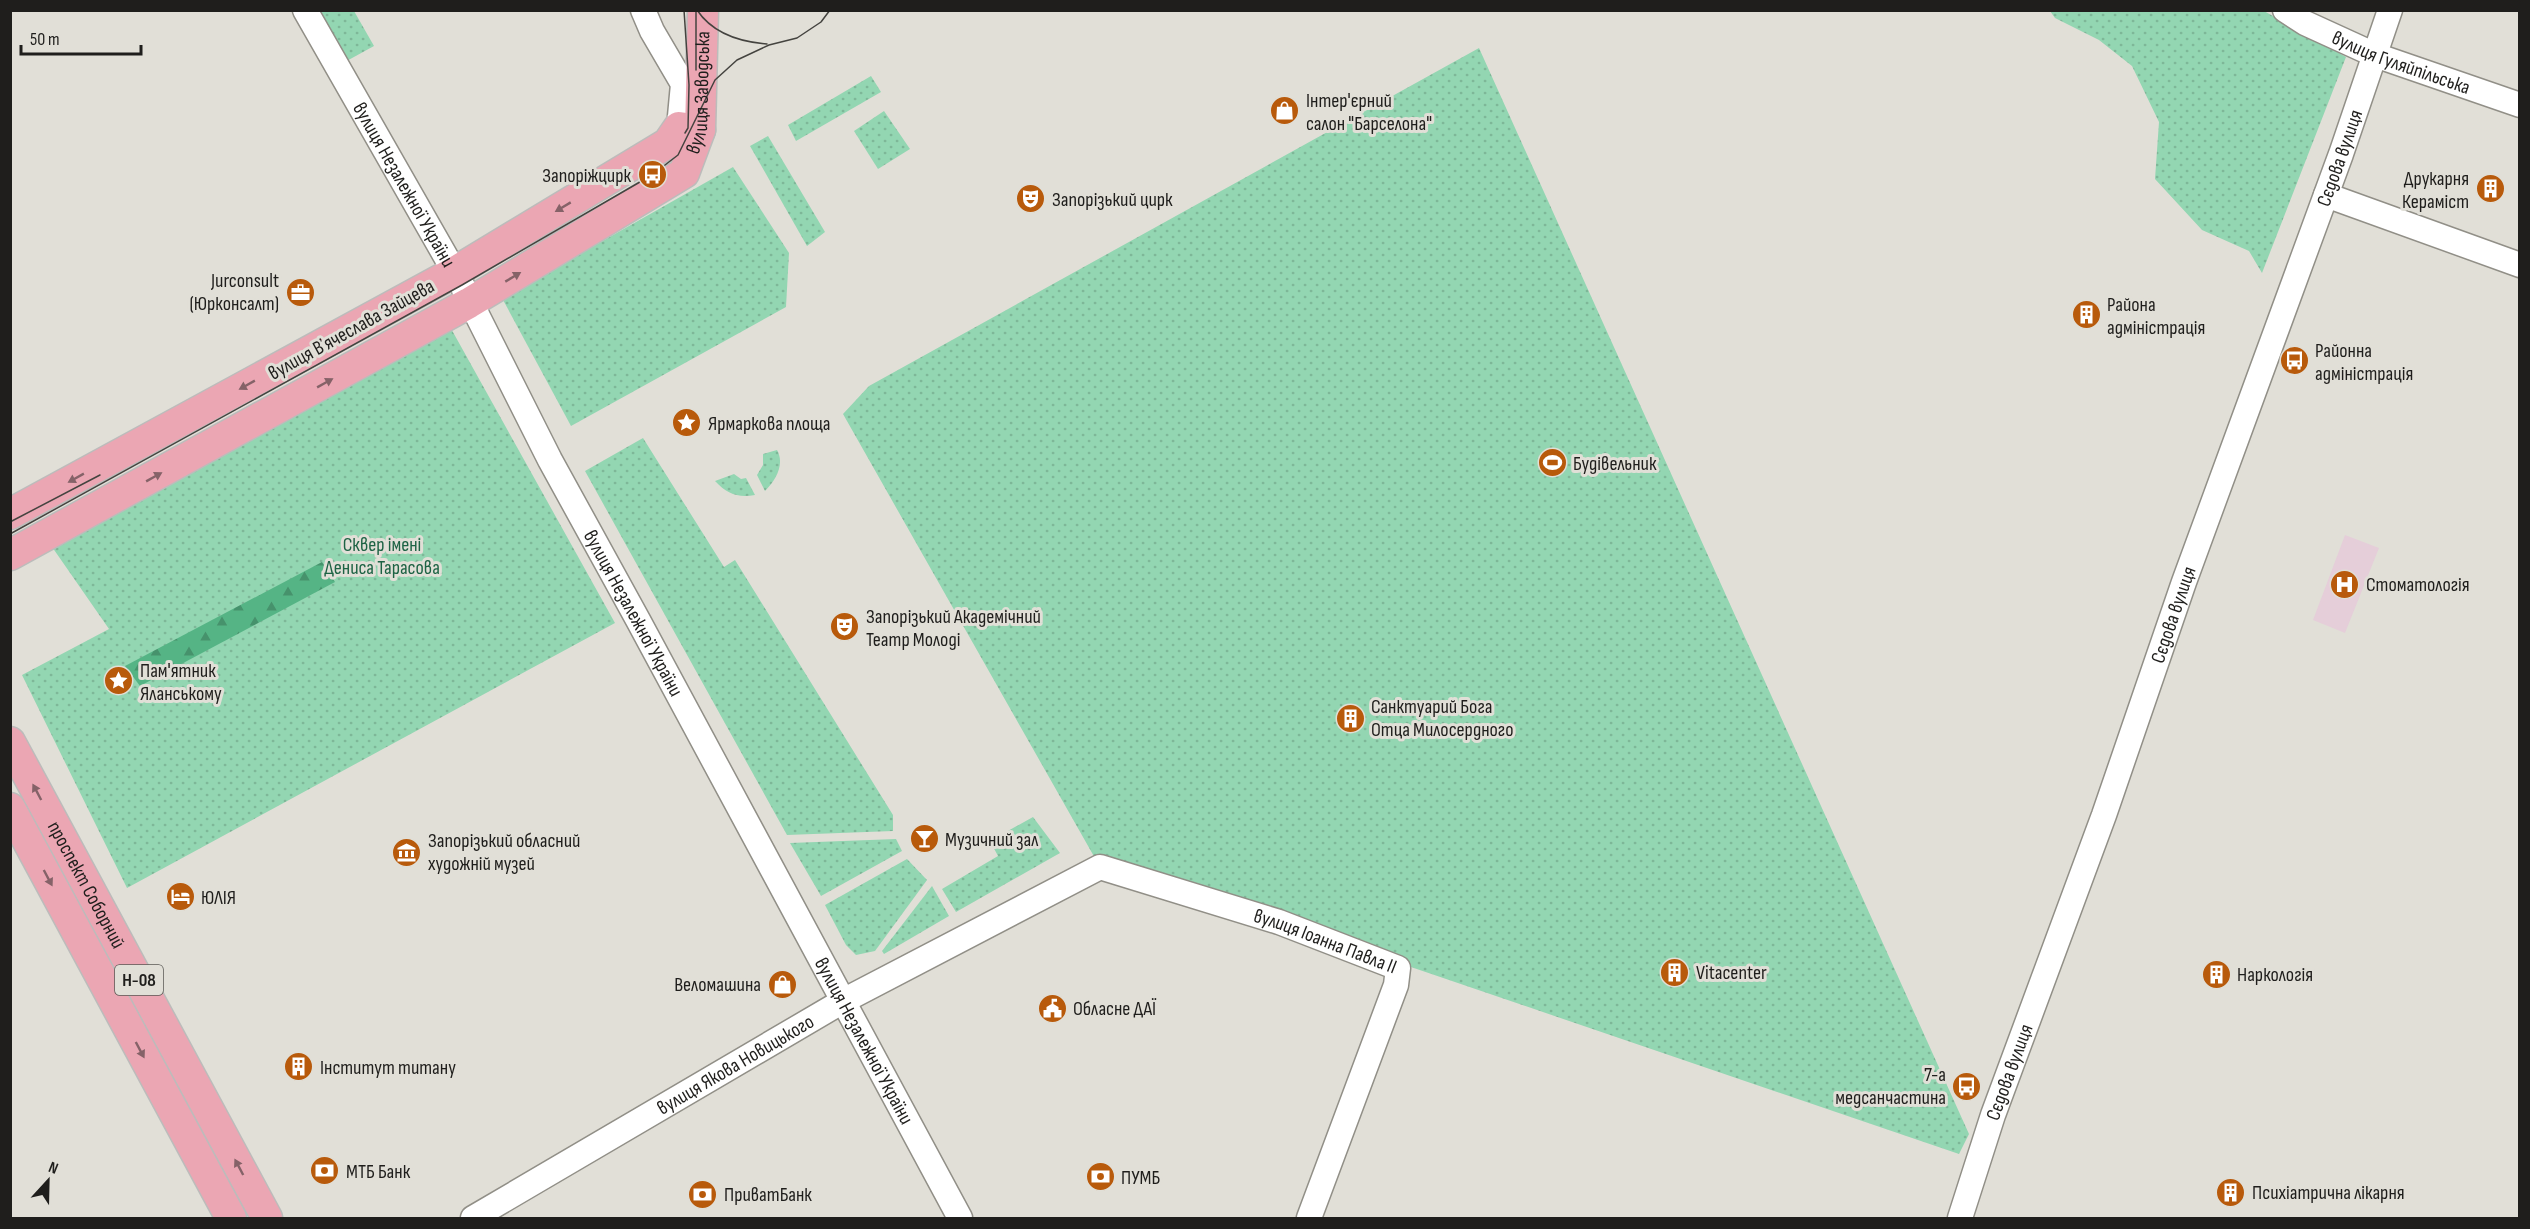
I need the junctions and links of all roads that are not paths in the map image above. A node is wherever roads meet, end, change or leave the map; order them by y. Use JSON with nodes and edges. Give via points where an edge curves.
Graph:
{"nodes":[{"id":1,"x":305,"y":10,"type":"edge"},
{"id":2,"x":643,"y":10,"type":"edge"},
{"id":3,"x":703,"y":10,"type":"edge"},
{"id":4,"x":2286,"y":10,"type":"edge"},
{"id":5,"x":2390,"y":10,"type":"edge"},
{"id":6,"x":2375,"y":55,"type":"junction"},
{"id":7,"x":2520,"y":105,"type":"edge"},
{"id":8,"x":690,"y":128,"type":"junction"},
{"id":9,"x":684,"y":173,"type":"joint"},
{"id":10,"x":2326,"y":195,"type":"junction"},
{"id":11,"x":2520,"y":265,"type":"edge"},
{"id":12,"x":453,"y":273,"type":"junction"},
{"id":13,"x":469,"y":303,"type":"junction"},
{"id":14,"x":10,"y":514,"type":"edge"},
{"id":15,"x":10,"y":555,"type":"edge"},
{"id":16,"x":10,"y":742,"type":"edge"},
{"id":17,"x":10,"y":808,"type":"edge"},
{"id":18,"x":1100,"y":867,"type":"joint"},
{"id":19,"x":843,"y":1001,"type":"junction"},
{"id":20,"x":231,"y":1218,"type":"edge"},
{"id":21,"x":267,"y":1218,"type":"edge"},
{"id":22,"x":473,"y":1218,"type":"edge"},
{"id":23,"x":960,"y":1218,"type":"edge"},
{"id":24,"x":1309,"y":1218,"type":"edge"},
{"id":25,"x":1960,"y":1218,"type":"edge"}],
"edges":[{"from":1,"to":12,"type":"street","name":"вулиця Незалежної України"},
{"from":2,"to":8,"type":"street","via":[[683,84]]},
{"from":3,"to":8,"type":"main road","name":"вулиця Заводська"},
{"from":4,"to":6,"type":"street","name":"вулиця Гуляйпільська","via":[[2305,23]]},
{"from":5,"to":6,"type":"street","name":"Сєдова вулиця"},
{"from":6,"to":7,"type":"street","name":"вулиця Гуляйпільська"},
{"from":6,"to":10,"type":"street","name":"Сєдова вулиця"},
{"from":8,"to":9,"type":"main road","name":"вулиця Заводська"},
{"from":8,"to":12,"type":"main road","name":"вулиця Вʼячеслава Зайцева","one_way":true},
{"from":13,"to":9,"type":"main road","name":"вулиця Вʼячеслава Зайцева","one_way":true},
{"from":10,"to":11,"type":"street"},
{"from":10,"to":25,"type":"street","name":"Сєдова вулиця","via":[[2184,582]]},
{"from":12,"to":13,"type":"street","name":"вулиця Незалежної України"},
{"from":12,"to":14,"type":"main road","name":"вулиця Вʼячеслава Зайцева","one_way":true},
{"from":15,"to":13,"type":"main road","name":"вулиця Вʼячеслава Зайцева","one_way":true},
{"from":13,"to":19,"type":"street","name":"вулиця Незалежної України"},
{"from":21,"to":16,"type":"main road","name":"проспект Соборний","number":"Н-08","one_way":true},
{"from":17,"to":20,"type":"main road","name":"проспект Соборний","number":"Н-08","one_way":true},
{"from":18,"to":19,"type":"street","name":"вулиця Якова Новицького"},
{"from":18,"to":24,"type":"street","name":"вулиця Іоанна Павла ІІ","via":[[1279,922],[1398,968],[1396,985]]},
{"from":19,"to":22,"type":"street","name":"вулиця Якова Новицького"},
{"from":19,"to":23,"type":"street","name":"вулиця Незалежної України"}]}
